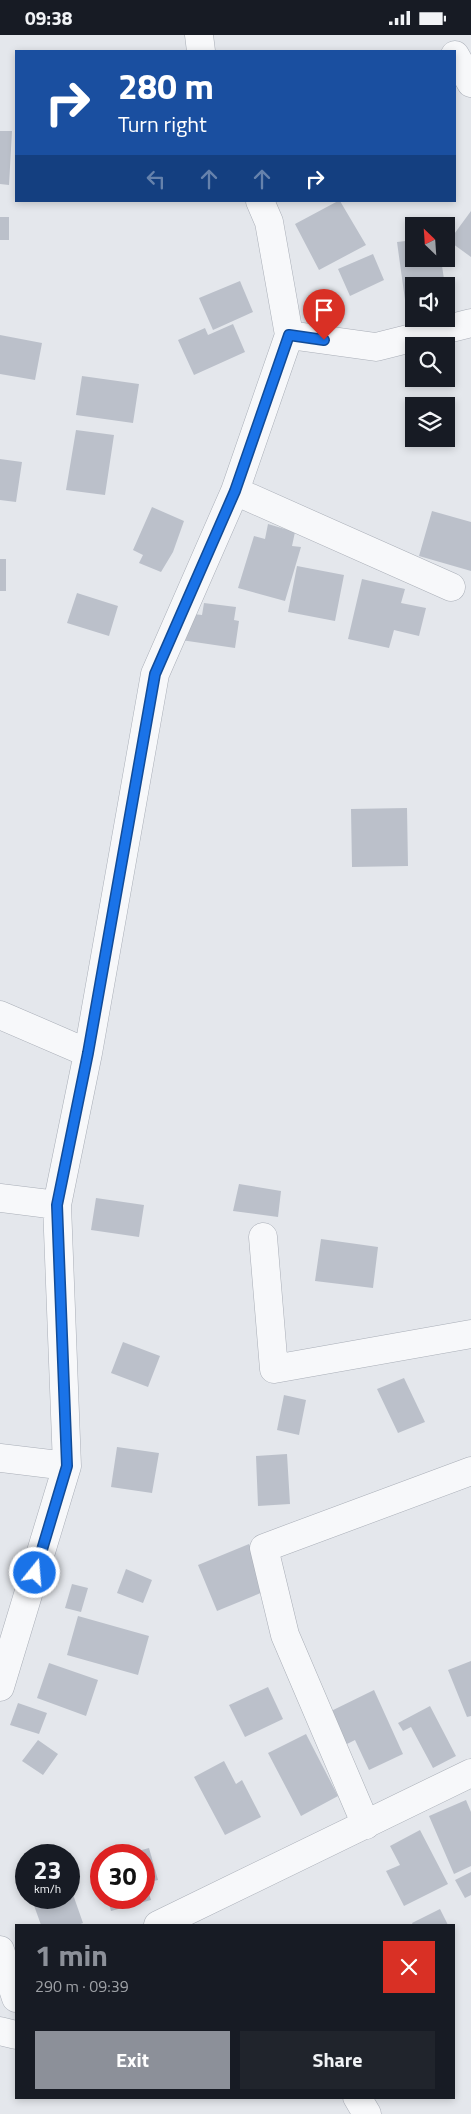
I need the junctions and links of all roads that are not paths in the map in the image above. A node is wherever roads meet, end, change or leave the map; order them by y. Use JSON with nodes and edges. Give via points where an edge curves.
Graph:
{"nodes":[{"id":1,"x":199,"y":35,"type":"edge"},
{"id":2,"x":444,"y":35,"type":"edge"},
{"id":3,"x":201,"y":50,"type":"edge"},
{"id":4,"x":452,"y":50,"type":"edge"},
{"id":5,"x":456,"y":57,"type":"edge"},
{"id":6,"x":471,"y":83,"type":"edge"},
{"id":7,"x":260,"y":202,"type":"edge"},
{"id":8,"x":471,"y":323,"type":"edge"},
{"id":9,"x":289,"y":335,"type":"junction"},
{"id":10,"x":235,"y":491,"type":"junction"},
{"id":11,"x":451,"y":587,"type":"dead end"},
{"id":12,"x":0,"y":1015,"type":"edge"},
{"id":13,"x":88,"y":1053,"type":"junction"},
{"id":14,"x":0,"y":1198,"type":"edge"},
{"id":15,"x":57,"y":1205,"type":"junction"},
{"id":16,"x":263,"y":1237,"type":"dead end"},
{"id":17,"x":471,"y":1333,"type":"edge"},
{"id":18,"x":0,"y":1458,"type":"edge"},
{"id":19,"x":67,"y":1466,"type":"junction"},
{"id":20,"x":471,"y":1471,"type":"edge"},
{"id":21,"x":4,"y":1662,"type":"edge"},
{"id":22,"x":0,"y":1687,"type":"edge"},
{"id":23,"x":471,"y":1773,"type":"edge"},
{"id":24,"x":366,"y":1825,"type":"junction"},
{"id":25,"x":160,"y":1924,"type":"edge"},
{"id":26,"x":0,"y":1950,"type":"edge"},
{"id":27,"x":15,"y":1992,"type":"edge"},
{"id":28,"x":0,"y":2031,"type":"edge"},
{"id":29,"x":15,"y":2035,"type":"edge"},
{"id":30,"x":358,"y":2099,"type":"edge"},
{"id":31,"x":366,"y":2114,"type":"edge"}],
"edges":[{"from":1,"to":3,"type":"street"},
{"from":2,"to":4,"type":"street"},
{"from":5,"to":6,"type":"street"},
{"from":7,"to":9,"type":"street","via":[[269,222]]},
{"from":8,"to":9,"type":"street","via":[[376,347]]},
{"from":9,"to":10,"type":"street"},
{"from":10,"to":11,"type":"street"},
{"from":10,"to":13,"type":"street","via":[[155,674]]},
{"from":12,"to":13,"type":"street"},
{"from":13,"to":15,"type":"street"},
{"from":14,"to":15,"type":"street"},
{"from":15,"to":19,"type":"street"},
{"from":16,"to":17,"type":"street","via":[[274,1369]]},
{"from":18,"to":19,"type":"street"},
{"from":19,"to":21,"type":"street"},
{"from":20,"to":24,"type":"street","via":[[264,1548],[286,1635]]},
{"from":21,"to":22,"type":"street"},
{"from":23,"to":24,"type":"street"},
{"from":24,"to":25,"type":"street"},
{"from":26,"to":27,"type":"street"},
{"from":28,"to":29,"type":"street"},
{"from":30,"to":31,"type":"street"}]}
